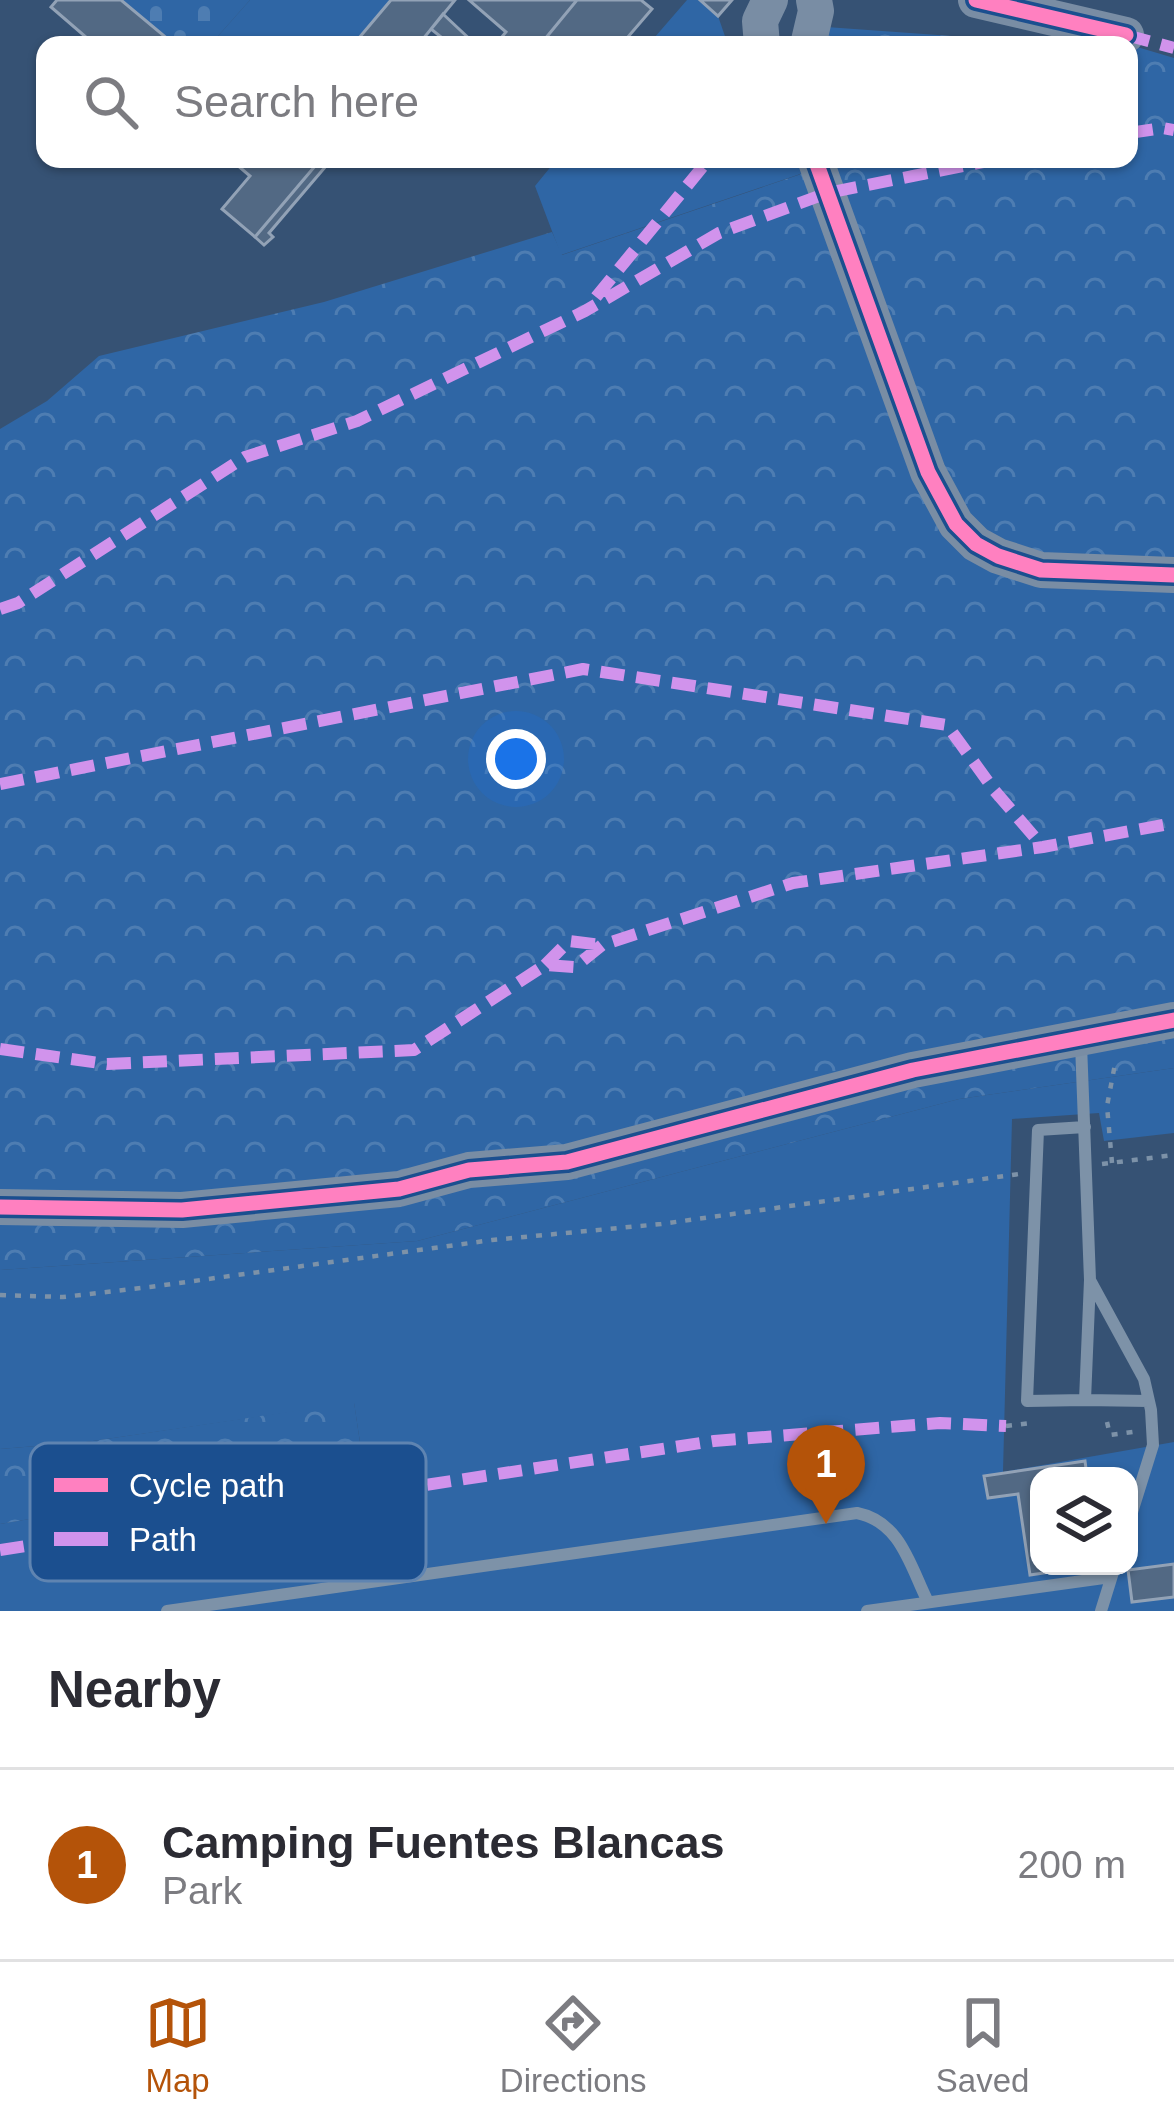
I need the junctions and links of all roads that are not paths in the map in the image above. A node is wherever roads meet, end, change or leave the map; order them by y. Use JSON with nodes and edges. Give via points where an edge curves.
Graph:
{"nodes":[{"id":1,"x":770,"y":0,"type":"edge"},
{"id":2,"x":814,"y":0,"type":"edge"},
{"id":3,"x":976,"y":0,"type":"edge"},
{"id":4,"x":1126,"y":35,"type":"dead end"},
{"id":5,"x":762,"y":36,"type":"edge"},
{"id":6,"x":810,"y":36,"type":"edge"},
{"id":7,"x":818,"y":168,"type":"edge"},
{"id":8,"x":1174,"y":575,"type":"edge"},
{"id":9,"x":1174,"y":1020,"type":"edge"},
{"id":10,"x":1081,"y":1037,"type":"junction"},
{"id":11,"x":1085,"y":1126,"type":"junction"},
{"id":12,"x":0,"y":1208,"type":"edge"},
{"id":13,"x":1090,"y":1280,"type":"junction"},
{"id":14,"x":1085,"y":1400,"type":"junction"},
{"id":15,"x":1149,"y":1400,"type":"junction"},
{"id":16,"x":1138,"y":1493,"type":"edge"},
{"id":17,"x":426,"y":1575,"type":"edge"},
{"id":18,"x":1095,"y":1575,"type":"edge"},
{"id":19,"x":1112,"y":1575,"type":"edge"},
{"id":20,"x":380,"y":1581,"type":"edge"},
{"id":21,"x":928,"y":1603,"type":"junction"},
{"id":22,"x":167,"y":1611,"type":"edge"},
{"id":23,"x":867,"y":1611,"type":"edge"},
{"id":24,"x":1101,"y":1611,"type":"edge"}],
"edges":[{"from":1,"to":5,"type":"main road"},
{"from":2,"to":6,"type":"main road"},
{"from":3,"to":4,"type":"main road"},
{"from":7,"to":8,"type":"main road","via":[[928,472],[956,524],[998,556],[1041,570]]},
{"from":9,"to":10,"type":"main road"},
{"from":10,"to":11,"type":"lane"},
{"from":10,"to":12,"type":"main road","via":[[913,1070],[567,1162],[469,1170],[399,1190],[182,1210]]},
{"from":11,"to":13,"type":"lane"},
{"from":11,"to":14,"type":"lane","via":[[1039,1130],[1027,1402]]},
{"from":13,"to":14,"type":"lane"},
{"from":13,"to":15,"type":"lane"},
{"from":14,"to":15,"type":"lane"},
{"from":15,"to":16,"type":"lane","via":[[1153,1445]]},
{"from":17,"to":21,"type":"lane","via":[[857,1514],[877,1517],[893,1532]]},
{"from":18,"to":21,"type":"lane"},
{"from":19,"to":24,"type":"lane"},
{"from":20,"to":22,"type":"lane"},
{"from":21,"to":23,"type":"lane"}]}
